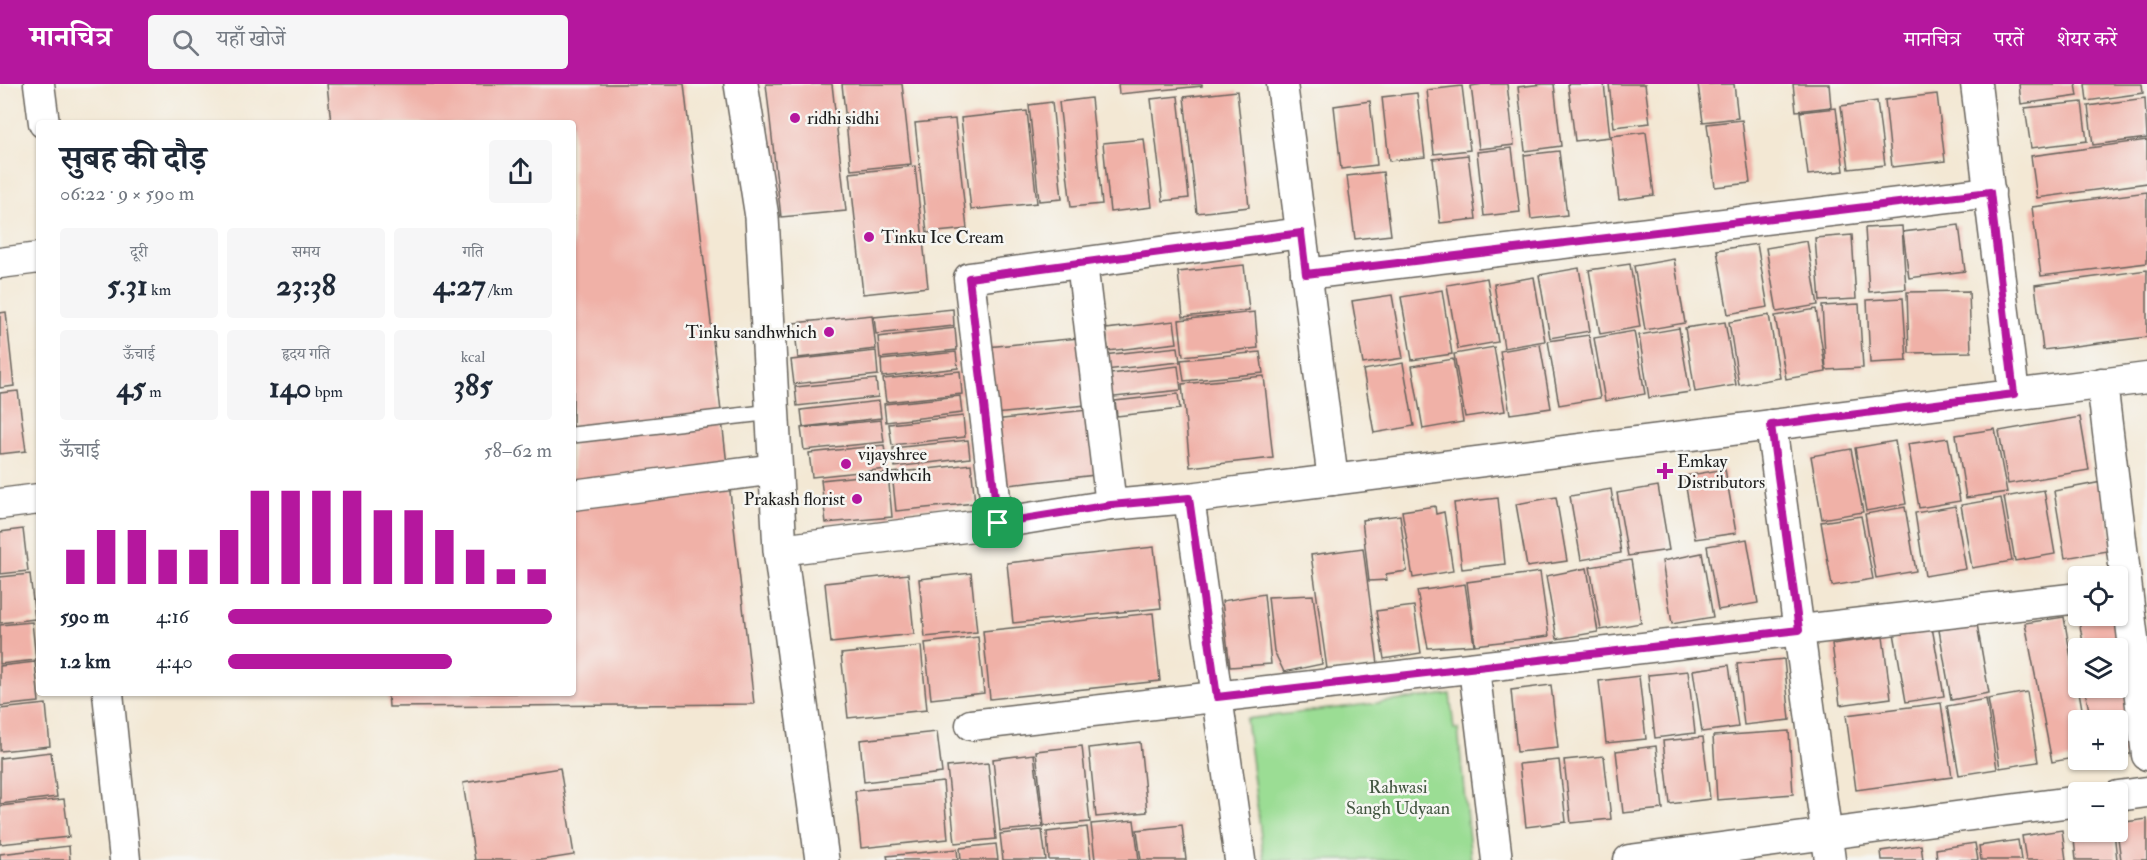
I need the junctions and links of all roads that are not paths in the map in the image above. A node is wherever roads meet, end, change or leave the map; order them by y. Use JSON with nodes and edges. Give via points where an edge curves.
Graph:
{"nodes":[{"id":1,"x":39,"y":84,"type":"edge"},
{"id":2,"x":741,"y":84,"type":"edge"},
{"id":3,"x":1282,"y":84,"type":"edge"},
{"id":4,"x":1976,"y":84,"type":"edge"},
{"id":5,"x":44,"y":120,"type":"edge"},
{"id":6,"x":1990,"y":192,"type":"junction"},
{"id":7,"x":1301,"y":233,"type":"junction"},
{"id":8,"x":36,"y":258,"type":"edge"},
{"id":9,"x":0,"y":263,"type":"edge"},
{"id":10,"x":1082,"y":263,"type":"junction"},
{"id":11,"x":1306,"y":274,"type":"junction"},
{"id":12,"x":2147,"y":378,"type":"edge"},
{"id":13,"x":2102,"y":383,"type":"junction"},
{"id":14,"x":2014,"y":394,"type":"junction"},
{"id":15,"x":772,"y":412,"type":"junction"},
{"id":16,"x":1771,"y":425,"type":"junction"},
{"id":17,"x":576,"y":435,"type":"edge"},
{"id":18,"x":776,"y":469,"type":"junction"},
{"id":19,"x":1333,"y":480,"type":"junction"},
{"id":20,"x":576,"y":495,"type":"edge"},
{"id":21,"x":1189,"y":498,"type":"junction"},
{"id":22,"x":36,"y":499,"type":"edge"},
{"id":23,"x":0,"y":504,"type":"edge"},
{"id":24,"x":1111,"y":505,"type":"junction"},
{"id":25,"x":998,"y":523,"type":"junction"},
{"id":26,"x":780,"y":550,"type":"junction"},
{"id":27,"x":2120,"y":566,"type":"edge"},
{"id":28,"x":2068,"y":599,"type":"edge"},
{"id":29,"x":2128,"y":626,"type":"edge"},
{"id":30,"x":1799,"y":630,"type":"junction"},
{"id":31,"x":1474,"y":668,"type":"junction"},
{"id":32,"x":108,"y":696,"type":"edge"},
{"id":33,"x":1217,"y":697,"type":"junction"},
{"id":34,"x":972,"y":725,"type":"dead end"},
{"id":35,"x":2147,"y":755,"type":"edge"},
{"id":36,"x":2147,"y":792,"type":"edge"},
{"id":37,"x":2128,"y":795,"type":"edge"},
{"id":38,"x":2068,"y":803,"type":"edge"},
{"id":39,"x":1828,"y":847,"type":"edge"},
{"id":40,"x":125,"y":860,"type":"edge"},
{"id":41,"x":822,"y":860,"type":"edge"},
{"id":42,"x":1240,"y":860,"type":"edge"},
{"id":43,"x":1497,"y":860,"type":"edge"},
{"id":44,"x":1629,"y":860,"type":"edge"}],
"edges":[{"from":1,"to":5,"type":"street"},
{"from":2,"to":15,"type":"street","via":[[762,217]]},
{"from":3,"to":7,"type":"street"},
{"from":4,"to":6,"type":"street"},
{"from":6,"to":11,"type":"street"},
{"from":6,"to":14,"type":"street"},
{"from":7,"to":10,"type":"street"},
{"from":7,"to":11,"type":"street"},
{"from":8,"to":9,"type":"street"},
{"from":10,"to":24,"type":"street"},
{"from":10,"to":25,"type":"street","via":[[969,278]]},
{"from":11,"to":19,"type":"street"},
{"from":12,"to":13,"type":"street"},
{"from":13,"to":14,"type":"street"},
{"from":13,"to":27,"type":"street"},
{"from":14,"to":16,"type":"street"},
{"from":15,"to":17,"type":"lane"},
{"from":15,"to":18,"type":"street"},
{"from":16,"to":19,"type":"street"},
{"from":16,"to":30,"type":"street"},
{"from":18,"to":20,"type":"street"},
{"from":18,"to":26,"type":"street"},
{"from":19,"to":21,"type":"street"},
{"from":21,"to":24,"type":"street"},
{"from":21,"to":33,"type":"street"},
{"from":22,"to":23,"type":"street"},
{"from":24,"to":25,"type":"street"},
{"from":25,"to":26,"type":"street"},
{"from":26,"to":41,"type":"street"},
{"from":28,"to":30,"type":"street"},
{"from":29,"to":35,"type":"street"},
{"from":30,"to":31,"type":"street"},
{"from":30,"to":39,"type":"street"},
{"from":31,"to":33,"type":"street"},
{"from":31,"to":43,"type":"street"},
{"from":32,"to":40,"type":"street"},
{"from":33,"to":34,"type":"street"},
{"from":33,"to":42,"type":"street"},
{"from":36,"to":37,"type":"street"},
{"from":38,"to":39,"type":"street"},
{"from":39,"to":44,"type":"street"}]}
